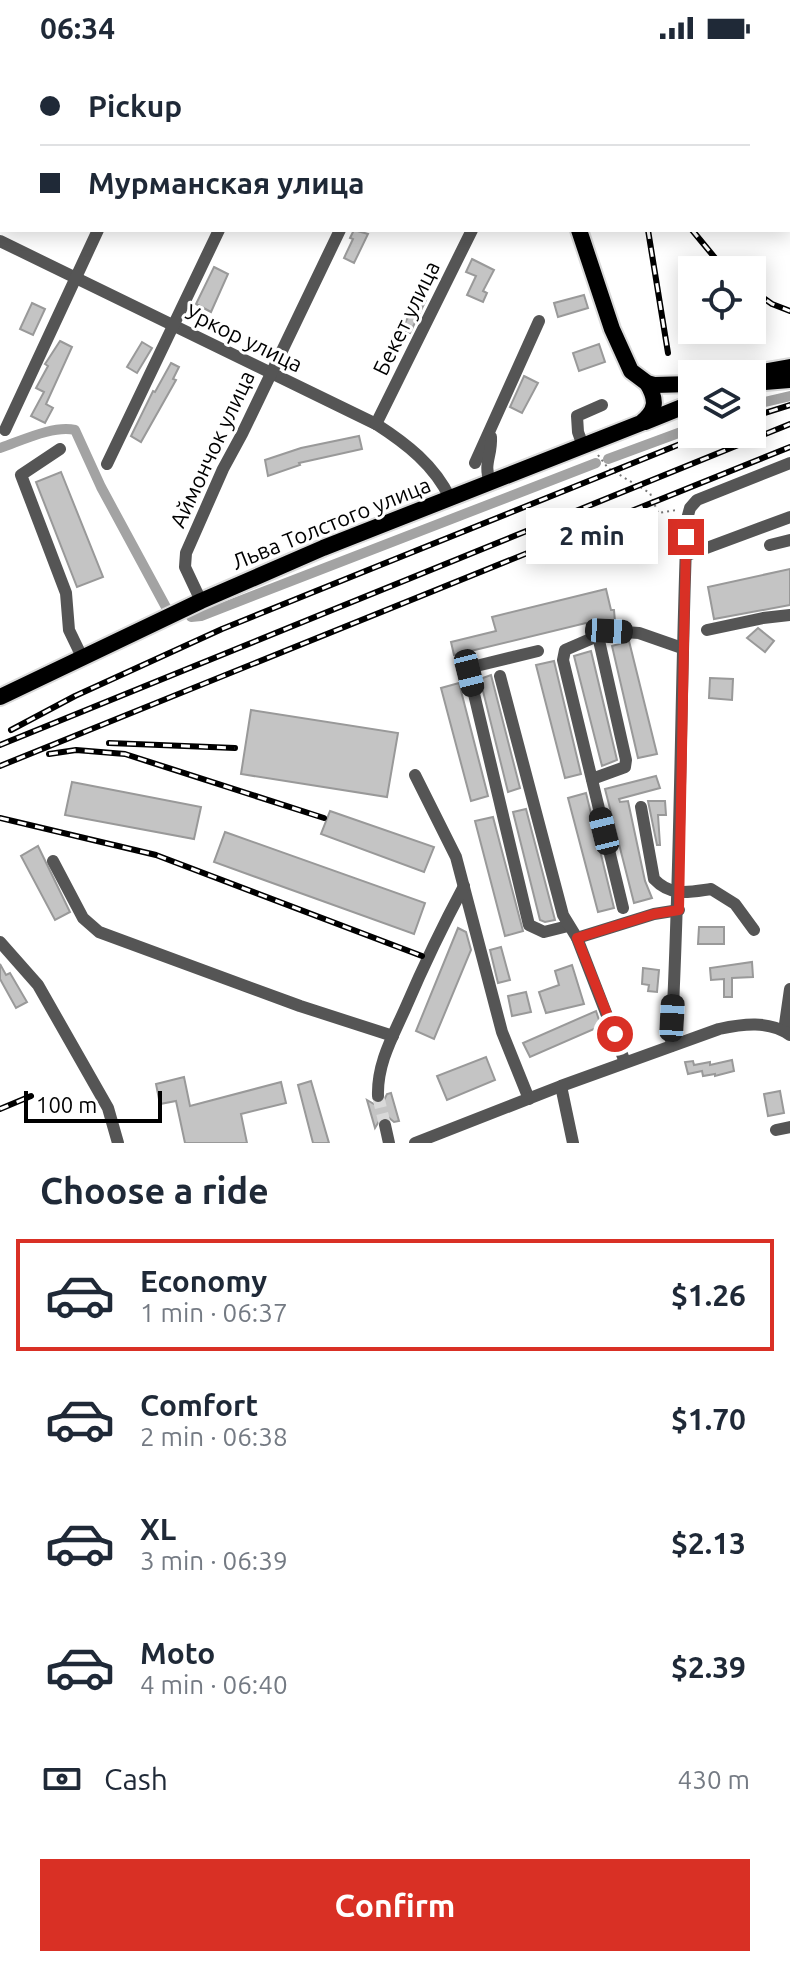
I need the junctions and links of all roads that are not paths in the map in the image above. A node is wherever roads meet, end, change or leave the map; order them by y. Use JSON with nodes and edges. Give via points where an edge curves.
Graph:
{"nodes":[{"id":1,"x":97,"y":232,"type":"edge"},
{"id":2,"x":218,"y":232,"type":"edge"},
{"id":3,"x":339,"y":232,"type":"edge"},
{"id":4,"x":471,"y":232,"type":"edge"},
{"id":5,"x":580,"y":232,"type":"edge"},
{"id":6,"x":0,"y":241,"type":"edge"},
{"id":7,"x":74,"y":278,"type":"junction"},
{"id":8,"x":539,"y":321,"type":"dead end"},
{"id":9,"x":173,"y":326,"type":"junction"},
{"id":10,"x":790,"y":367,"type":"edge"},
{"id":11,"x":766,"y":371,"type":"edge"},
{"id":12,"x":270,"y":373,"type":"junction"},
{"id":13,"x":790,"y":380,"type":"edge"},
{"id":14,"x":766,"y":382,"type":"edge"},
{"id":15,"x":647,"y":383,"type":"junction"},
{"id":16,"x":678,"y":384,"type":"edge"},
{"id":17,"x":602,"y":405,"type":"dead end"},
{"id":18,"x":678,"y":408,"type":"edge"},
{"id":19,"x":641,"y":423,"type":"junction"},
{"id":20,"x":376,"y":424,"type":"junction"},
{"id":21,"x":5,"y":430,"type":"dead end"},
{"id":22,"x":491,"y":430,"type":"junction"},
{"id":23,"x":583,"y":446,"type":"junction"},
{"id":24,"x":60,"y":449,"type":"dead end"},
{"id":25,"x":475,"y":463,"type":"dead end"},
{"id":26,"x":790,"y":463,"type":"edge"},
{"id":27,"x":107,"y":464,"type":"dead end"},
{"id":28,"x":490,"y":483,"type":"junction"},
{"id":29,"x":450,"y":498,"type":"junction"},
{"id":30,"x":790,"y":517,"type":"edge"},
{"id":31,"x":790,"y":540,"type":"edge"},
{"id":32,"x":770,"y":545,"type":"dead end"},
{"id":33,"x":685,"y":556,"type":"junction"},
{"id":34,"x":201,"y":601,"type":"junction"},
{"id":35,"x":790,"y":615,"type":"edge"},
{"id":36,"x":707,"y":630,"type":"dead end"},
{"id":37,"x":598,"y":636,"type":"junction"},
{"id":38,"x":682,"y":648,"type":"junction"},
{"id":39,"x":538,"y":651,"type":"dead end"},
{"id":40,"x":82,"y":657,"type":"junction"},
{"id":41,"x":500,"y":676,"type":"dead end"},
{"id":42,"x":0,"y":697,"type":"edge"},
{"id":43,"x":415,"y":775,"type":"dead end"},
{"id":44,"x":592,"y":779,"type":"junction"},
{"id":45,"x":641,"y":807,"type":"dead end"},
{"id":46,"x":53,"y":861,"type":"dead end"},
{"id":47,"x":464,"y":886,"type":"junction"},
{"id":48,"x":679,"y":894,"type":"junction"},
{"id":49,"x":623,"y":908,"type":"dead end"},
{"id":50,"x":679,"y":910,"type":"junction"},
{"id":51,"x":568,"y":926,"type":"junction"},
{"id":52,"x":754,"y":930,"type":"dead end"},
{"id":53,"x":577,"y":938,"type":"junction"},
{"id":54,"x":0,"y":942,"type":"edge"},
{"id":55,"x":790,"y":989,"type":"edge"},
{"id":56,"x":787,"y":1033,"type":"edge"},
{"id":57,"x":393,"y":1036,"type":"junction"},
{"id":58,"x":671,"y":1046,"type":"junction"},
{"id":59,"x":625,"y":1062,"type":"junction"},
{"id":60,"x":561,"y":1086,"type":"junction"},
{"id":61,"x":378,"y":1096,"type":"tunnel mouth"},
{"id":62,"x":529,"y":1099,"type":"junction"},
{"id":63,"x":385,"y":1125,"type":"tunnel mouth"},
{"id":64,"x":790,"y":1127,"type":"edge"},
{"id":65,"x":776,"y":1130,"type":"dead end"},
{"id":66,"x":118,"y":1143,"type":"edge"},
{"id":67,"x":389,"y":1143,"type":"edge"},
{"id":68,"x":415,"y":1143,"type":"edge"},
{"id":69,"x":573,"y":1143,"type":"edge"}],
"edges":[{"from":1,"to":7,"type":"street"},
{"from":2,"to":9,"type":"street"},
{"from":3,"to":12,"type":"street","name":"Аймончок улица"},
{"from":4,"to":20,"type":"street","name":"Бекет улица"},
{"from":5,"to":15,"type":"main road","via":[[623,357]]},
{"from":6,"to":7,"type":"street","name":"Уркор улица"},
{"from":7,"to":9,"type":"street","name":"Уркор улица"},
{"from":7,"to":21,"type":"street"},
{"from":8,"to":22,"type":"street"},
{"from":9,"to":12,"type":"street","name":"Уркор улица"},
{"from":9,"to":27,"type":"street"},
{"from":10,"to":11,"type":"main road"},
{"from":12,"to":20,"type":"street","name":"Уркор улица"},
{"from":12,"to":34,"type":"street","name":"Аймончок улица","via":[[186,553],[185,567]]},
{"from":13,"to":14,"type":"main road"},
{"from":15,"to":16,"type":"main road"},
{"from":15,"to":19,"type":"main road","via":[[655,403]]},
{"from":17,"to":23,"type":"street","via":[[577,416]]},
{"from":18,"to":19,"type":"main road","name":"Льва Толстого улица"},
{"from":19,"to":23,"type":"main road","name":"Льва Толстого улица"},
{"from":20,"to":29,"type":"street","name":"Уркор улица","via":[[415,451]]},
{"from":22,"to":25,"type":"street"},
{"from":22,"to":28,"type":"street","via":[[485,468]]},
{"from":23,"to":28,"type":"main road","name":"Льва Толстого улица"},
{"from":24,"to":40,"type":"street","via":[[21,475],[66,593],[69,630]]},
{"from":26,"to":33,"type":"street","via":[[697,500],[687,519]]},
{"from":28,"to":29,"type":"main road","name":"Льва Толстого улица"},
{"from":29,"to":34,"type":"main road","name":"Льва Толстого улица"},
{"from":30,"to":33,"type":"street"},
{"from":31,"to":32,"type":"street"},
{"from":33,"to":38,"type":"street"},
{"from":34,"to":40,"type":"main road","name":"Льва Толстого улица"},
{"from":35,"to":36,"type":"street"},
{"from":37,"to":38,"type":"street","via":[[609,631],[639,633]]},
{"from":37,"to":44,"type":"street","via":[[565,650],[563,660]]},
{"from":37,"to":44,"type":"street","via":[[626,760],[619,771]]},
{"from":38,"to":48,"type":"street"},
{"from":39,"to":51,"type":"street","via":[[483,662],[469,673],[529,925],[544,932]]},
{"from":40,"to":42,"type":"main road","name":"Льва Толстого улица"},
{"from":41,"to":51,"type":"street"},
{"from":43,"to":47,"type":"street","via":[[456,857]]},
{"from":44,"to":49,"type":"street"},
{"from":45,"to":48,"type":"street","via":[[654,879]]},
{"from":46,"to":57,"type":"street","via":[[83,918],[99,932]]},
{"from":47,"to":57,"type":"street"},
{"from":47,"to":62,"type":"street","via":[[502,1032]]},
{"from":48,"to":50,"type":"street"},
{"from":48,"to":52,"type":"street","via":[[711,889],[735,904]]},
{"from":50,"to":53,"type":"street"},
{"from":50,"to":58,"type":"street"},
{"from":51,"to":53,"type":"street"},
{"from":53,"to":59,"type":"street"},
{"from":54,"to":66,"type":"street","via":[[38,985],[108,1108]]},
{"from":55,"to":56,"type":"street"},
{"from":56,"to":58,"type":"street","via":[[764,1024],[739,1024]]},
{"from":57,"to":61,"type":"street","via":[[377,1078]]},
{"from":58,"to":59,"type":"street"},
{"from":59,"to":60,"type":"street"},
{"from":60,"to":62,"type":"street"},
{"from":60,"to":69,"type":"street"},
{"from":62,"to":68,"type":"street"},
{"from":63,"to":67,"type":"street"},
{"from":64,"to":65,"type":"street"}]}
